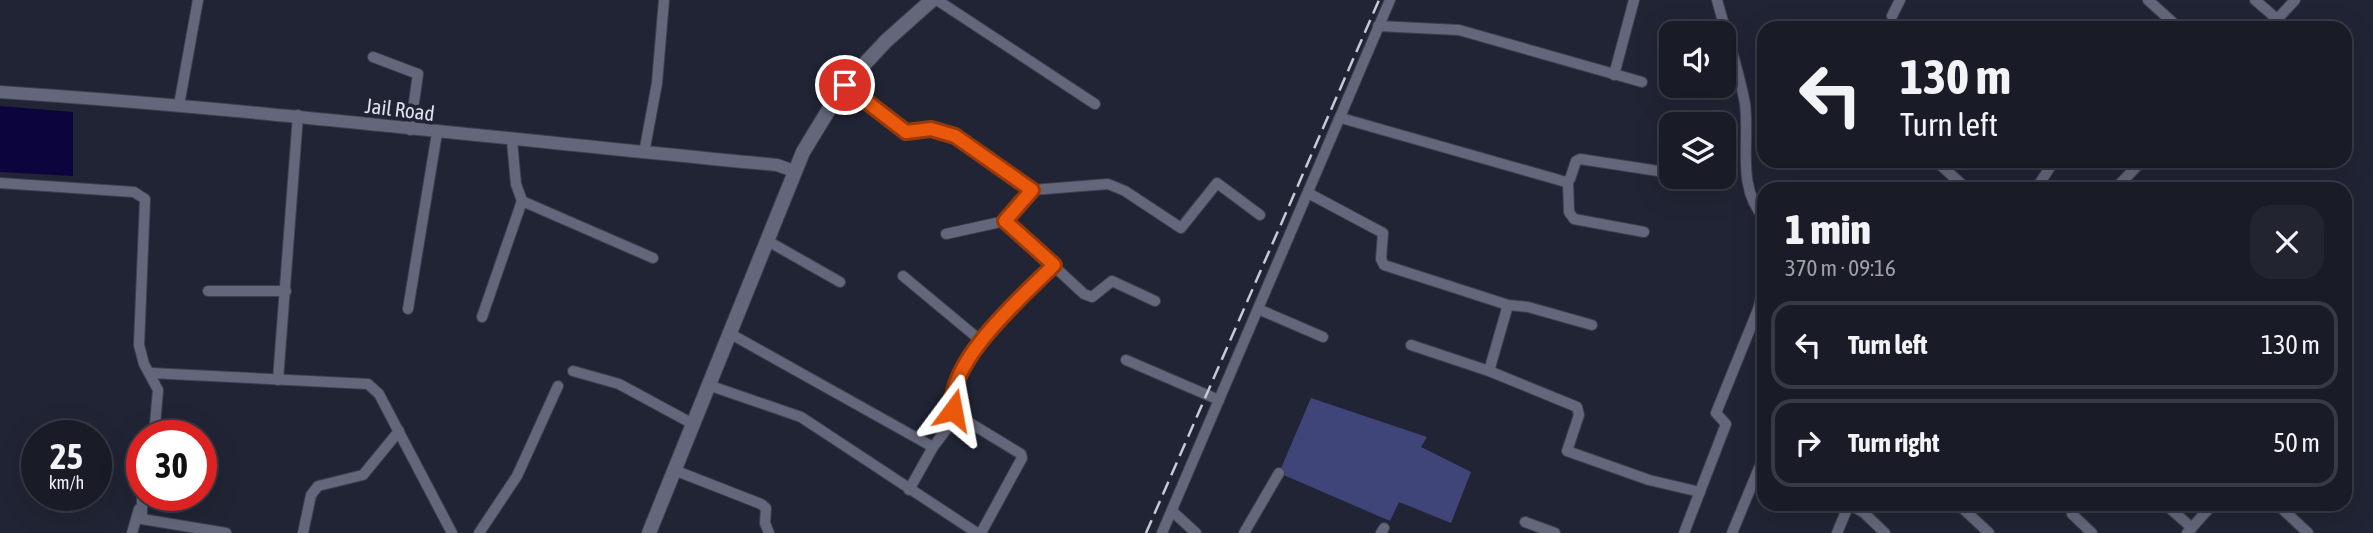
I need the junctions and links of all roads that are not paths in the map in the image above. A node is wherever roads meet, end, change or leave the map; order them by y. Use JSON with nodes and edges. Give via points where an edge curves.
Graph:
{"nodes":[{"id":1,"x":198,"y":0,"type":"edge"},
{"id":2,"x":664,"y":0,"type":"edge"},
{"id":3,"x":1390,"y":0,"type":"edge"},
{"id":4,"x":1634,"y":0,"type":"edge"},
{"id":5,"x":1717,"y":0,"type":"edge"},
{"id":6,"x":1900,"y":0,"type":"edge"},
{"id":7,"x":2148,"y":0,"type":"edge"},
{"id":8,"x":2255,"y":0,"type":"edge"},
{"id":9,"x":2295,"y":0,"type":"edge"},
{"id":10,"x":931,"y":1,"type":"edge"},
{"id":11,"x":1892,"y":16,"type":"dead end"},
{"id":12,"x":2277,"y":19,"type":"joint"},
{"id":13,"x":2171,"y":21,"type":"edge"},
{"id":14,"x":1378,"y":26,"type":"junction"},
{"id":15,"x":373,"y":57,"type":"dead end"},
{"id":16,"x":1614,"y":75,"type":"junction"},
{"id":17,"x":1642,"y":82,"type":"dead end"},
{"id":18,"x":845,"y":85,"type":"junction"},
{"id":19,"x":0,"y":92,"type":"edge"},
{"id":20,"x":1095,"y":104,"type":"dead end"},
{"id":21,"x":179,"y":105,"type":"junction"},
{"id":22,"x":298,"y":115,"type":"junction"},
{"id":23,"x":1341,"y":118,"type":"junction"},
{"id":24,"x":410,"y":130,"type":"junction"},
{"id":25,"x":437,"y":133,"type":"junction"},
{"id":26,"x":500,"y":139,"type":"junction"},
{"id":27,"x":644,"y":153,"type":"junction"},
{"id":28,"x":1944,"y":168,"type":"edge"},
{"id":29,"x":2136,"y":168,"type":"edge"},
{"id":30,"x":794,"y":171,"type":"junction"},
{"id":31,"x":1659,"y":171,"type":"edge"},
{"id":32,"x":1568,"y":182,"type":"junction"},
{"id":33,"x":1959,"y":182,"type":"edge"},
{"id":34,"x":2123,"y":182,"type":"edge"},
{"id":35,"x":0,"y":183,"type":"edge"},
{"id":36,"x":1032,"y":190,"type":"junction"},
{"id":37,"x":1308,"y":193,"type":"junction"},
{"id":38,"x":522,"y":201,"type":"junction"},
{"id":39,"x":1757,"y":207,"type":"edge"},
{"id":40,"x":1260,"y":215,"type":"dead end"},
{"id":41,"x":1005,"y":221,"type":"junction"},
{"id":42,"x":1644,"y":232,"type":"dead end"},
{"id":43,"x":946,"y":234,"type":"dead end"},
{"id":44,"x":766,"y":240,"type":"junction"},
{"id":45,"x":653,"y":258,"type":"dead end"},
{"id":46,"x":1054,"y":265,"type":"junction"},
{"id":47,"x":903,"y":276,"type":"dead end"},
{"id":48,"x":841,"y":282,"type":"dead end"},
{"id":49,"x":208,"y":291,"type":"dead end"},
{"id":50,"x":286,"y":291,"type":"junction"},
{"id":51,"x":1155,"y":301,"type":"dead end"},
{"id":52,"x":1508,"y":305,"type":"junction"},
{"id":53,"x":408,"y":309,"type":"dead end"},
{"id":54,"x":1258,"y":309,"type":"junction"},
{"id":55,"x":1757,"y":312,"type":"edge"},
{"id":56,"x":482,"y":317,"type":"dead end"},
{"id":57,"x":1592,"y":324,"type":"dead end"},
{"id":58,"x":729,"y":333,"type":"junction"},
{"id":59,"x":1323,"y":337,"type":"dead end"},
{"id":60,"x":980,"y":340,"type":"junction"},
{"id":61,"x":1411,"y":345,"type":"dead end"},
{"id":62,"x":1126,"y":360,"type":"dead end"},
{"id":63,"x":1489,"y":370,"type":"junction"},
{"id":64,"x":573,"y":371,"type":"dead end"},
{"id":65,"x":151,"y":373,"type":"junction"},
{"id":66,"x":278,"y":380,"type":"junction"},
{"id":67,"x":708,"y":385,"type":"junction"},
{"id":68,"x":558,"y":386,"type":"dead end"},
{"id":69,"x":1219,"y":400,"type":"junction"},
{"id":70,"x":955,"y":418,"type":"junction"},
{"id":71,"x":156,"y":420,"type":"edge"},
{"id":72,"x":693,"y":424,"type":"junction"},
{"id":73,"x":402,"y":435,"type":"junction"},
{"id":74,"x":933,"y":447,"type":"junction"},
{"id":75,"x":674,"y":470,"type":"junction"},
{"id":76,"x":1279,"y":473,"type":"dead end"},
{"id":77,"x":1757,"y":474,"type":"edge"},
{"id":78,"x":909,"y":490,"type":"junction"},
{"id":79,"x":1700,"y":492,"type":"junction"},
{"id":80,"x":139,"y":511,"type":"edge"},
{"id":81,"x":141,"y":511,"type":"edge"},
{"id":82,"x":1172,"y":511,"type":"junction"},
{"id":83,"x":1846,"y":511,"type":"edge"},
{"id":84,"x":1861,"y":511,"type":"edge"},
{"id":85,"x":1965,"y":511,"type":"edge"},
{"id":86,"x":2074,"y":511,"type":"edge"},
{"id":87,"x":2171,"y":511,"type":"edge"},
{"id":88,"x":2207,"y":511,"type":"edge"},
{"id":89,"x":2284,"y":511,"type":"edge"},
{"id":90,"x":1525,"y":522,"type":"dead end"},
{"id":91,"x":2189,"y":530,"type":"edge"},
{"id":92,"x":448,"y":531,"type":"edge"},
{"id":93,"x":1735,"y":532,"type":"edge"},
{"id":94,"x":132,"y":533,"type":"edge"},
{"id":95,"x":226,"y":533,"type":"edge"},
{"id":96,"x":303,"y":533,"type":"edge"},
{"id":97,"x":479,"y":533,"type":"edge"},
{"id":98,"x":649,"y":533,"type":"edge"},
{"id":99,"x":769,"y":533,"type":"edge"},
{"id":100,"x":979,"y":533,"type":"edge"},
{"id":101,"x":1162,"y":533,"type":"edge"},
{"id":102,"x":1194,"y":533,"type":"edge"},
{"id":103,"x":1244,"y":533,"type":"edge"},
{"id":104,"x":1555,"y":533,"type":"edge"},
{"id":105,"x":1684,"y":533,"type":"edge"},
{"id":106,"x":1837,"y":533,"type":"edge"},
{"id":107,"x":1885,"y":533,"type":"edge"},
{"id":108,"x":1989,"y":533,"type":"edge"},
{"id":109,"x":2092,"y":533,"type":"edge"},
{"id":110,"x":2308,"y":533,"type":"edge"}],
"edges":[{"from":1,"to":21,"type":"street"},
{"from":2,"to":27,"type":"street","via":[[657,83]]},
{"from":3,"to":14,"type":"street"},
{"from":4,"to":16,"type":"street"},
{"from":5,"to":39,"type":"street","via":[[1744,101],[1746,181]]},
{"from":6,"to":11,"type":"street"},
{"from":7,"to":13,"type":"street"},
{"from":8,"to":12,"type":"street"},
{"from":9,"to":12,"type":"street"},
{"from":10,"to":18,"type":"main road"},
{"from":10,"to":20,"type":"street"},
{"from":14,"to":16,"type":"street","via":[[1459,30]]},
{"from":14,"to":23,"type":"street"},
{"from":15,"to":24,"type":"street","via":[[418,74]]},
{"from":16,"to":17,"type":"street"},
{"from":18,"to":30,"type":"main road"},
{"from":18,"to":36,"type":"street","via":[[906,132],[931,129],[955,136]]},
{"from":19,"to":21,"type":"street","name":"Jail Road"},
{"from":21,"to":22,"type":"street","name":"Jail Road"},
{"from":22,"to":24,"type":"street","name":"Jail Road"},
{"from":22,"to":50,"type":"street"},
{"from":23,"to":32,"type":"street"},
{"from":23,"to":37,"type":"street"},
{"from":24,"to":25,"type":"street","name":"Jail Road"},
{"from":25,"to":26,"type":"street","name":"Jail Road"},
{"from":25,"to":53,"type":"street"},
{"from":26,"to":27,"type":"street","name":"Jail Road"},
{"from":26,"to":38,"type":"street"},
{"from":27,"to":30,"type":"street","name":"Jail Road","via":[[777,165]]},
{"from":28,"to":33,"type":"street"},
{"from":29,"to":34,"type":"street"},
{"from":30,"to":44,"type":"main road"},
{"from":31,"to":32,"type":"street","via":[[1580,159]]},
{"from":32,"to":42,"type":"street","via":[[1569,212],[1574,219]]},
{"from":35,"to":65,"type":"street","via":[[134,192],[145,199],[139,345]]},
{"from":36,"to":40,"type":"street","via":[[1108,184],[1181,228],[1217,183]]},
{"from":36,"to":41,"type":"street"},
{"from":37,"to":52,"type":"street","via":[[1383,233],[1384,265]]},
{"from":37,"to":54,"type":"street"},
{"from":38,"to":45,"type":"street"},
{"from":38,"to":56,"type":"street"},
{"from":41,"to":43,"type":"street"},
{"from":41,"to":46,"type":"street"},
{"from":44,"to":48,"type":"street"},
{"from":44,"to":58,"type":"main road"},
{"from":46,"to":51,"type":"street","via":[[1089,297],[1112,281]]},
{"from":46,"to":60,"type":"street"},
{"from":47,"to":60,"type":"street"},
{"from":49,"to":50,"type":"street"},
{"from":50,"to":66,"type":"street"},
{"from":52,"to":57,"type":"street"},
{"from":52,"to":63,"type":"street"},
{"from":54,"to":59,"type":"street"},
{"from":54,"to":69,"type":"street"},
{"from":55,"to":79,"type":"street","via":[[1716,413],[1726,424]]},
{"from":58,"to":67,"type":"main road"},
{"from":58,"to":74,"type":"street"},
{"from":60,"to":70,"type":"street","via":[[953,393]]},
{"from":61,"to":63,"type":"street"},
{"from":62,"to":69,"type":"street"},
{"from":63,"to":79,"type":"street","via":[[1577,407],[1579,415],[1567,451],[1628,474]]},
{"from":64,"to":72,"type":"street","via":[[619,384]]},
{"from":65,"to":66,"type":"street"},
{"from":65,"to":71,"type":"street","via":[[159,396]]},
{"from":66,"to":73,"type":"street","via":[[368,384],[379,394]]},
{"from":67,"to":72,"type":"main road"},
{"from":67,"to":78,"type":"street","via":[[801,417]]},
{"from":68,"to":97,"type":"street","via":[[517,476]]},
{"from":69,"to":82,"type":"street"},
{"from":70,"to":74,"type":"street"},
{"from":70,"to":100,"type":"street","via":[[1023,456]]},
{"from":72,"to":75,"type":"main road"},
{"from":73,"to":92,"type":"street"},
{"from":73,"to":96,"type":"street","via":[[363,475],[318,486],[311,495]]},
{"from":74,"to":78,"type":"street"},
{"from":75,"to":98,"type":"main road"},
{"from":75,"to":99,"type":"street","via":[[761,504],[766,508]]},
{"from":76,"to":103,"type":"street"},
{"from":77,"to":93,"type":"street"},
{"from":78,"to":100,"type":"street"},
{"from":79,"to":105,"type":"street"},
{"from":80,"to":94,"type":"street"},
{"from":81,"to":95,"type":"street","via":[[142,519],[149,523]]},
{"from":82,"to":101,"type":"street"},
{"from":82,"to":102,"type":"street"},
{"from":83,"to":106,"type":"street"},
{"from":84,"to":107,"type":"street"},
{"from":85,"to":108,"type":"street"},
{"from":86,"to":109,"type":"street"},
{"from":87,"to":91,"type":"street"},
{"from":88,"to":91,"type":"street"},
{"from":89,"to":110,"type":"street"},
{"from":90,"to":104,"type":"street"}]}
